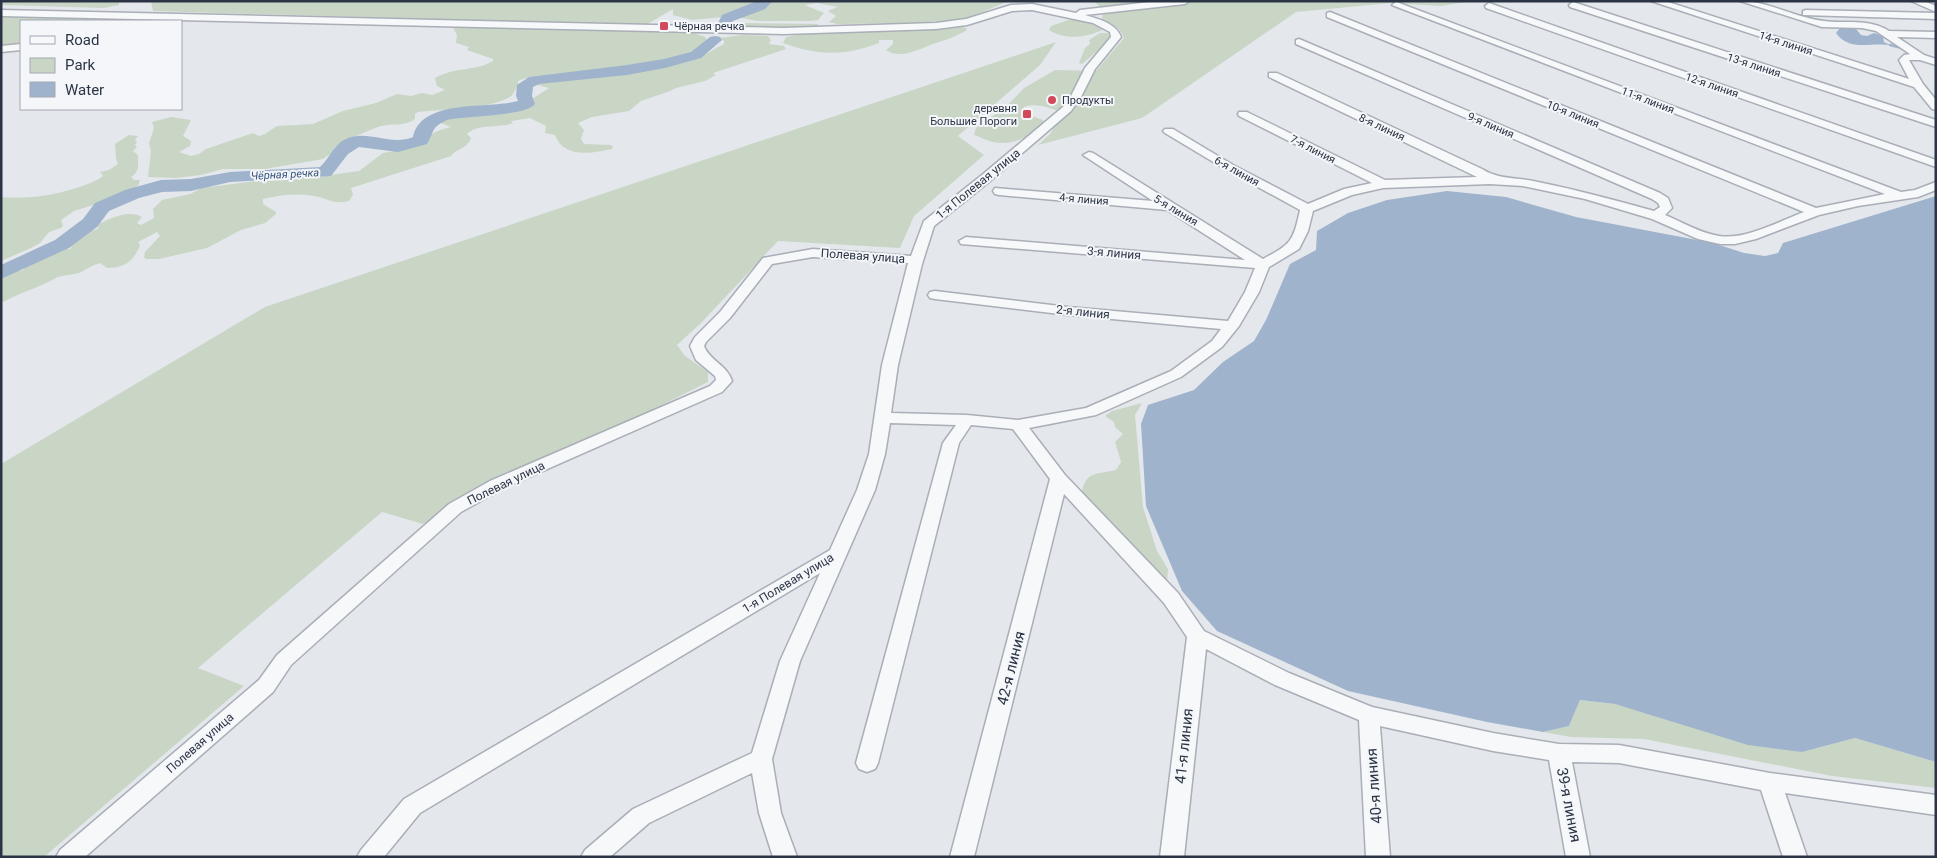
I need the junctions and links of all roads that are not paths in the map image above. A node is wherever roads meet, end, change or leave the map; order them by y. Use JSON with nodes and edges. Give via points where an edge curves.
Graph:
{"nodes":[{"id":1,"x":1185,"y":1,"type":"edge"},
{"id":2,"x":1655,"y":1,"type":"edge"},
{"id":3,"x":1744,"y":1,"type":"edge"},
{"id":4,"x":1915,"y":1,"type":"edge"},
{"id":5,"x":1027,"y":4,"type":"edge"},
{"id":6,"x":1843,"y":4,"type":"dead end"},
{"id":7,"x":1573,"y":5,"type":"dead end"},
{"id":8,"x":1396,"y":6,"type":"dead end"},
{"id":9,"x":1489,"y":6,"type":"dead end"},
{"id":10,"x":1936,"y":9,"type":"edge"},
{"id":11,"x":1102,"y":11,"type":"junction"},
{"id":12,"x":1,"y":13,"type":"edge"},
{"id":13,"x":1072,"y":14,"type":"junction"},
{"id":14,"x":1330,"y":15,"type":"dead end"},
{"id":15,"x":1792,"y":15,"type":"junction"},
{"id":16,"x":1882,"y":15,"type":"junction"},
{"id":17,"x":1936,"y":16,"type":"edge"},
{"id":18,"x":153,"y":19,"type":"edge"},
{"id":19,"x":1096,"y":21,"type":"junction"},
{"id":20,"x":1889,"y":34,"type":"junction"},
{"id":21,"x":1936,"y":35,"type":"edge"},
{"id":22,"x":1299,"y":42,"type":"dead end"},
{"id":23,"x":20,"y":47,"type":"edge"},
{"id":24,"x":1,"y":49,"type":"edge"},
{"id":25,"x":1921,"y":57,"type":"junction"},
{"id":26,"x":1936,"y":62,"type":"edge"},
{"id":27,"x":1273,"y":76,"type":"dead end"},
{"id":28,"x":1918,"y":84,"type":"junction"},
{"id":29,"x":1936,"y":107,"type":"edge"},
{"id":30,"x":1243,"y":114,"type":"dead end"},
{"id":31,"x":1058,"y":118,"type":"joint"},
{"id":32,"x":1936,"y":124,"type":"edge"},
{"id":33,"x":1169,"y":131,"type":"dead end"},
{"id":34,"x":1089,"y":155,"type":"dead end"},
{"id":35,"x":1936,"y":164,"type":"edge"},
{"id":36,"x":1490,"y":180,"type":"junction"},
{"id":37,"x":1383,"y":184,"type":"junction"},
{"id":38,"x":1936,"y":186,"type":"edge"},
{"id":39,"x":999,"y":191,"type":"dead end"},
{"id":40,"x":1900,"y":196,"type":"junction"},
{"id":41,"x":1169,"y":206,"type":"junction"},
{"id":42,"x":1307,"y":209,"type":"junction"},
{"id":43,"x":1816,"y":212,"type":"junction"},
{"id":44,"x":1656,"y":216,"type":"junction"},
{"id":45,"x":966,"y":241,"type":"dead end"},
{"id":46,"x":917,"y":260,"type":"junction"},
{"id":47,"x":1262,"y":265,"type":"junction"},
{"id":48,"x":935,"y":296,"type":"dead end"},
{"id":49,"x":1232,"y":326,"type":"junction"},
{"id":50,"x":882,"y":418,"type":"junction"},
{"id":51,"x":967,"y":420,"type":"junction"},
{"id":52,"x":1018,"y":426,"type":"junction"},
{"id":53,"x":1059,"y":479,"type":"junction"},
{"id":54,"x":837,"y":554,"type":"junction"},
{"id":55,"x":1197,"y":636,"type":"junction"},
{"id":56,"x":1370,"y":715,"type":"junction"},
{"id":57,"x":1559,"y":753,"type":"junction"},
{"id":58,"x":761,"y":759,"type":"junction"},
{"id":59,"x":867,"y":763,"type":"dead end"},
{"id":60,"x":1770,"y":782,"type":"junction"},
{"id":61,"x":1936,"y":805,"type":"edge"},
{"id":62,"x":68,"y":857,"type":"edge"},
{"id":63,"x":369,"y":857,"type":"edge"},
{"id":64,"x":593,"y":857,"type":"edge"},
{"id":65,"x":785,"y":857,"type":"edge"},
{"id":66,"x":962,"y":857,"type":"edge"},
{"id":67,"x":1172,"y":857,"type":"edge"},
{"id":68,"x":1378,"y":857,"type":"edge"},
{"id":69,"x":1578,"y":857,"type":"edge"},
{"id":70,"x":1795,"y":857,"type":"edge"}],
"edges":[{"from":1,"to":11,"type":"street"},
{"from":2,"to":28,"type":"street","name":"14-я линия"},
{"from":3,"to":15,"type":"street"},
{"from":4,"to":10,"type":"street"},
{"from":5,"to":13,"type":"street"},
{"from":5,"to":18,"type":"street","via":[[953,25],[818,31]]},
{"from":6,"to":16,"type":"street"},
{"from":7,"to":32,"type":"street","name":"13-я линия"},
{"from":8,"to":40,"type":"street","name":"11-я линия"},
{"from":9,"to":35,"type":"street","name":"12-я линия"},
{"from":11,"to":13,"type":"street"},
{"from":11,"to":19,"type":"street"},
{"from":12,"to":18,"type":"street"},
{"from":13,"to":19,"type":"street"},
{"from":14,"to":43,"type":"street","name":"10-я линия"},
{"from":15,"to":16,"type":"street","via":[[1810,12]]},
{"from":15,"to":20,"type":"street","via":[[1822,24],[1870,26]]},
{"from":16,"to":17,"type":"street"},
{"from":19,"to":31,"type":"street","via":[[1111,28],[1116,37],[1093,63],[1076,97]]},
{"from":20,"to":21,"type":"street"},
{"from":20,"to":25,"type":"street"},
{"from":22,"to":44,"type":"street","name":"9-я линия","via":[[1656,196],[1664,201],[1666,208]]},
{"from":23,"to":24,"type":"street"},
{"from":25,"to":26,"type":"street"},
{"from":25,"to":28,"type":"street","via":[[1904,60]]},
{"from":27,"to":36,"type":"street","name":"8-я линия"},
{"from":28,"to":29,"type":"street"},
{"from":30,"to":37,"type":"street","name":"7-я линия"},
{"from":31,"to":46,"type":"street","name":"1-я Полевая улица","via":[[928,224]]},
{"from":33,"to":42,"type":"street","name":"6-я линия"},
{"from":34,"to":41,"type":"street","name":"5-я линия"},
{"from":36,"to":37,"type":"street"},
{"from":36,"to":44,"type":"street","via":[[1548,187]]},
{"from":37,"to":42,"type":"street","via":[[1348,192]]},
{"from":38,"to":40,"type":"street"},
{"from":39,"to":41,"type":"street","name":"4-я линия"},
{"from":40,"to":43,"type":"street"},
{"from":41,"to":47,"type":"street","name":"5-я линия"},
{"from":42,"to":47,"type":"street","via":[[1302,231],[1292,249]]},
{"from":43,"to":44,"type":"street","via":[[1735,240],[1704,236]]},
{"from":45,"to":47,"type":"street","name":"3-я линия"},
{"from":46,"to":50,"type":"street","name":"1-я Полевая улица","via":[[890,365]]},
{"from":46,"to":62,"type":"street","name":"Полевая улица","via":[[813,253],[768,261],[697,346],[701,357],[722,374],[724,381],[716,389],[496,485],[455,508],[284,660],[266,686]]},
{"from":47,"to":49,"type":"street","via":[[1252,292]]},
{"from":48,"to":49,"type":"street","name":"2-я линия"},
{"from":49,"to":52,"type":"street","via":[[1217,344],[1176,374],[1090,412]]},
{"from":50,"to":51,"type":"street"},
{"from":50,"to":54,"type":"street","name":"1-я Полевая улица","via":[[877,454],[866,490]]},
{"from":51,"to":52,"type":"street"},
{"from":51,"to":59,"type":"street","via":[[951,443]]},
{"from":52,"to":53,"type":"street"},
{"from":53,"to":55,"type":"street","via":[[1171,598]]},
{"from":53,"to":66,"type":"street","name":"42-я линия"},
{"from":54,"to":58,"type":"street","via":[[790,661]]},
{"from":54,"to":63,"type":"street","name":"1-я Полевая улица","via":[[412,806]]},
{"from":55,"to":56,"type":"street","via":[[1282,679]]},
{"from":55,"to":67,"type":"street","name":"41-я линия"},
{"from":56,"to":57,"type":"street"},
{"from":56,"to":68,"type":"street","name":"40-я линия"},
{"from":57,"to":60,"type":"street","via":[[1619,754]]},
{"from":57,"to":69,"type":"street","name":"39-я линия"},
{"from":58,"to":64,"type":"street","via":[[641,816]]},
{"from":58,"to":65,"type":"street","via":[[770,813]]},
{"from":60,"to":61,"type":"street"},
{"from":60,"to":70,"type":"street"}]}
